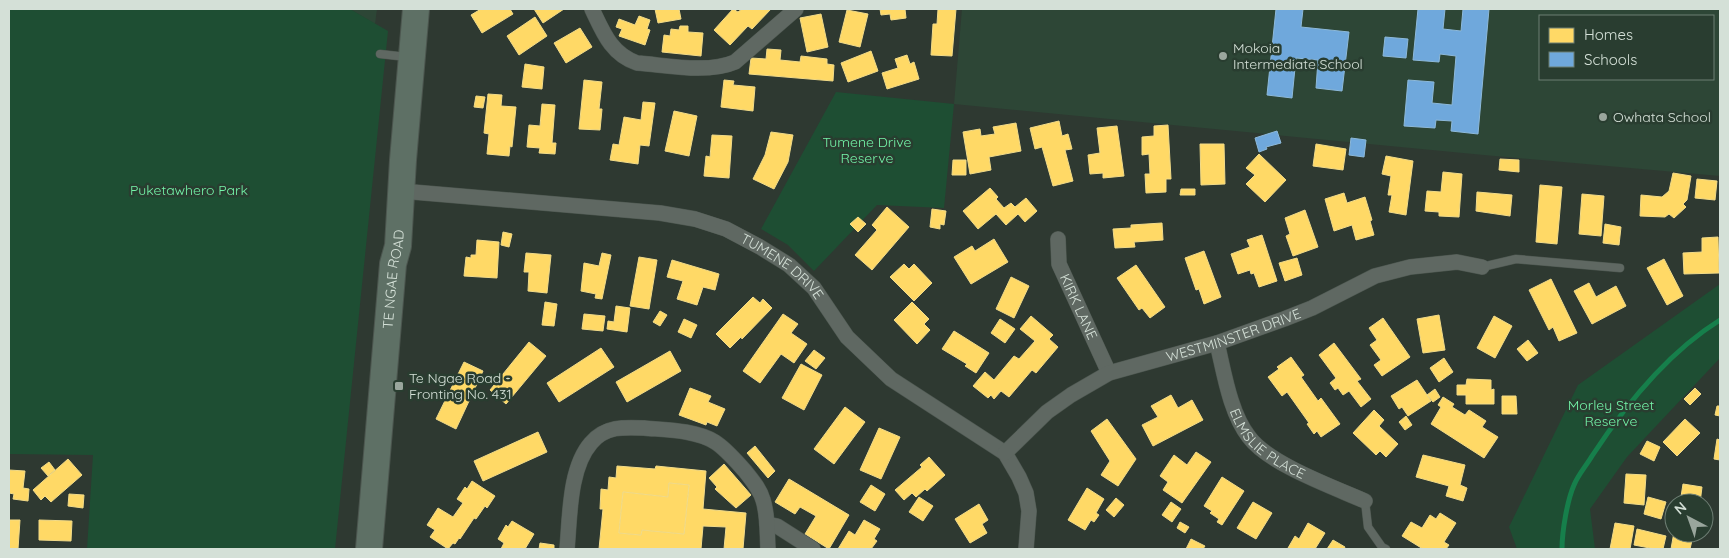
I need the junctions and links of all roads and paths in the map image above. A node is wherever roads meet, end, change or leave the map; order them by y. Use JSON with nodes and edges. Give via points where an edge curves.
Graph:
{"nodes":[{"id":1,"x":416,"y":9,"type":"edge"},
{"id":2,"x":592,"y":9,"type":"edge"},
{"id":3,"x":796,"y":9,"type":"edge"},
{"id":4,"x":380,"y":54,"type":"dead end"},
{"id":5,"x":412,"y":57,"type":"junction"},
{"id":6,"x":401,"y":192,"type":"junction"},
{"id":7,"x":1058,"y":239,"type":"dead end"},
{"id":8,"x":1482,"y":267,"type":"joint"},
{"id":9,"x":1620,"y":268,"type":"dead end"},
{"id":10,"x":1216,"y":343,"type":"junction"},
{"id":11,"x":1109,"y":373,"type":"junction"},
{"id":12,"x":1005,"y":453,"type":"junction"},
{"id":13,"x":1365,"y":501,"type":"joint"},
{"id":14,"x":766,"y":524,"type":"junction"},
{"id":15,"x":368,"y":549,"type":"edge"},
{"id":16,"x":567,"y":549,"type":"edge"},
{"id":17,"x":768,"y":549,"type":"edge"},
{"id":18,"x":813,"y":549,"type":"edge"},
{"id":19,"x":1026,"y":549,"type":"edge"},
{"id":20,"x":1386,"y":549,"type":"edge"}],
"edges":[{"from":1,"to":5,"type":"highway","name":"TE NGAE ROAD"},
{"from":2,"to":3,"type":"street","via":[[607,39],[627,59],[637,63],[705,68],[723,67],[735,62]]},
{"from":4,"to":5,"type":"lane"},
{"from":5,"to":6,"type":"highway","name":"TE NGAE ROAD"},
{"from":6,"to":12,"type":"street","name":"TUMENE DRIVE","via":[[660,213],[726,229],[789,265],[814,288],[847,337],[891,380]]},
{"from":6,"to":15,"type":"highway","name":"TE NGAE ROAD"},
{"from":7,"to":11,"type":"street","name":"KIRK LANE","via":[[1059,264]]},
{"from":8,"to":9,"type":"lane","via":[[1516,259]]},
{"from":8,"to":10,"type":"street","name":"WESTMINSTER DRIVE","via":[[1457,262],[1410,266],[1374,276],[1312,308]]},
{"from":10,"to":11,"type":"street","name":"WESTMINSTER DRIVE"},
{"from":10,"to":13,"type":"street","name":"ELMSLIE PLACE","via":[[1235,410],[1248,437],[1267,454],[1305,475]]},
{"from":11,"to":12,"type":"street","name":"WESTMINSTER DRIVE","via":[[1047,412]]},
{"from":12,"to":19,"type":"street","name":"TUMENE DRIVE","via":[[1026,493],[1029,511]]},
{"from":13,"to":20,"type":"lane","via":[[1368,527]]},
{"from":14,"to":16,"type":"street","via":[[760,492],[740,465],[714,442],[688,434],[624,427],[600,435],[584,453],[577,470]]},
{"from":14,"to":17,"type":"street"},
{"from":14,"to":18,"type":"street","via":[[777,526]]}]}
